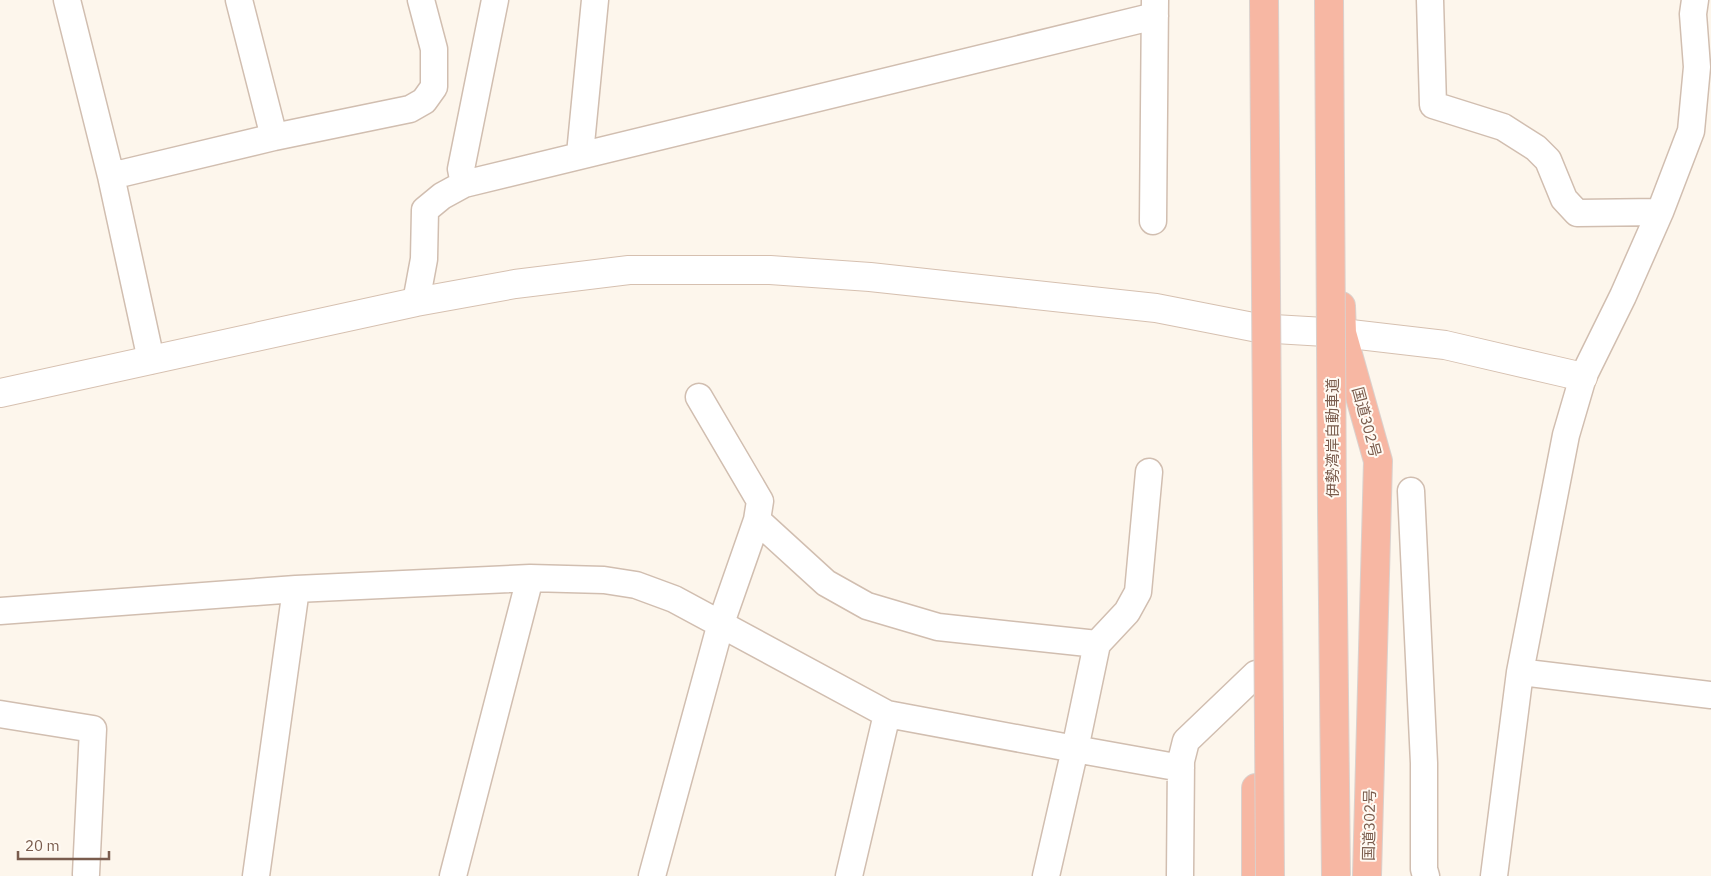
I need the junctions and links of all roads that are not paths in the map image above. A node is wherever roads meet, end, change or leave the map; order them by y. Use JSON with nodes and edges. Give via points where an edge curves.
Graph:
{"nodes":[{"id":1,"x":67,"y":0,"type":"edge"},
{"id":2,"x":239,"y":0,"type":"edge"},
{"id":3,"x":421,"y":0,"type":"edge"},
{"id":4,"x":496,"y":0,"type":"edge"},
{"id":5,"x":595,"y":0,"type":"edge"},
{"id":6,"x":1256,"y":0,"type":"edge"},
{"id":7,"x":1264,"y":0,"type":"edge"},
{"id":8,"x":1329,"y":0,"type":"edge"},
{"id":9,"x":1338,"y":0,"type":"edge"},
{"id":10,"x":1430,"y":0,"type":"edge"},
{"id":11,"x":1695,"y":0,"type":"edge"},
{"id":12,"x":1155,"y":8,"type":"edge"},
{"id":13,"x":274,"y":137,"type":"junction"},
{"id":14,"x":580,"y":154,"type":"junction"},
{"id":15,"x":111,"y":176,"type":"junction"},
{"id":16,"x":464,"y":184,"type":"junction"},
{"id":17,"x":1660,"y":212,"type":"junction"},
{"id":18,"x":1153,"y":221,"type":"dead end"},
{"id":19,"x":416,"y":302,"type":"junction"},
{"id":20,"x":1258,"y":328,"type":"junction"},
{"id":21,"x":1342,"y":333,"type":"junction"},
{"id":22,"x":151,"y":360,"type":"junction"},
{"id":23,"x":1583,"y":378,"type":"junction"},
{"id":24,"x":0,"y":393,"type":"edge"},
{"id":25,"x":699,"y":397,"type":"dead end"},
{"id":26,"x":1149,"y":472,"type":"dead end"},
{"id":27,"x":1411,"y":491,"type":"dead end"},
{"id":28,"x":757,"y":520,"type":"junction"},
{"id":29,"x":530,"y":578,"type":"junction"},
{"id":30,"x":296,"y":589,"type":"junction"},
{"id":31,"x":0,"y":611,"type":"edge"},
{"id":32,"x":721,"y":623,"type":"junction"},
{"id":33,"x":1097,"y":644,"type":"junction"},
{"id":34,"x":1520,"y":672,"type":"junction"},
{"id":35,"x":1256,"y":674,"type":"junction"},
{"id":36,"x":1711,"y":695,"type":"edge"},
{"id":37,"x":0,"y":714,"type":"edge"},
{"id":38,"x":887,"y":714,"type":"junction"},
{"id":39,"x":1074,"y":749,"type":"junction"},
{"id":40,"x":1181,"y":768,"type":"junction"},
{"id":41,"x":86,"y":874,"type":"dead end"},
{"id":42,"x":256,"y":876,"type":"edge"},
{"id":43,"x":452,"y":876,"type":"edge"},
{"id":44,"x":652,"y":876,"type":"edge"},
{"id":45,"x":849,"y":876,"type":"edge"},
{"id":46,"x":1046,"y":876,"type":"edge"},
{"id":47,"x":1180,"y":876,"type":"edge"},
{"id":48,"x":1256,"y":876,"type":"edge"},
{"id":49,"x":1270,"y":876,"type":"edge"},
{"id":50,"x":1336,"y":876,"type":"edge"},
{"id":51,"x":1367,"y":876,"type":"edge"},
{"id":52,"x":1426,"y":876,"type":"edge"},
{"id":53,"x":1494,"y":876,"type":"edge"}],
"edges":[{"from":1,"to":15,"type":"street"},
{"from":2,"to":13,"type":"street"},
{"from":3,"to":13,"type":"street","via":[[434,49],[434,87],[424,101],[410,109]]},
{"from":4,"to":16,"type":"street","via":[[461,169]]},
{"from":5,"to":14,"type":"street"},
{"from":6,"to":20,"type":"highway"},
{"from":7,"to":49,"type":"highway","bridge":true},
{"from":8,"to":50,"type":"highway","name":"伊勢湾岸自動車道","bridge":true},
{"from":9,"to":21,"type":"highway","name":"国道302号"},
{"from":10,"to":17,"type":"street","via":[[1433,105],[1504,127],[1536,148],[1548,160],[1564,199],[1577,212]]},
{"from":11,"to":17,"type":"street","via":[[1693,14],[1698,67],[1690,131]]},
{"from":12,"to":14,"type":"street"},
{"from":12,"to":18,"type":"street"},
{"from":13,"to":15,"type":"street"},
{"from":14,"to":16,"type":"street"},
{"from":15,"to":22,"type":"street"},
{"from":16,"to":19,"type":"street","via":[[425,210],[424,259]]},
{"from":17,"to":23,"type":"street"},
{"from":19,"to":20,"type":"street","via":[[515,284],[629,270],[770,270],[870,277],[1156,308]]},
{"from":19,"to":22,"type":"street"},
{"from":20,"to":21,"type":"street"},
{"from":20,"to":35,"type":"highway"},
{"from":21,"to":23,"type":"street","via":[[1445,345]]},
{"from":21,"to":51,"type":"highway","name":"国道302号","via":[[1378,461]]},
{"from":22,"to":24,"type":"street"},
{"from":23,"to":34,"type":"street","via":[[1566,436]]},
{"from":25,"to":28,"type":"street","via":[[760,500]]},
{"from":26,"to":33,"type":"street","via":[[1138,592],[1127,612]]},
{"from":27,"to":52,"type":"street","via":[[1424,753]]},
{"from":28,"to":32,"type":"street"},
{"from":28,"to":33,"type":"street","via":[[826,583],[867,606],[938,627]]},
{"from":29,"to":30,"type":"street"},
{"from":29,"to":32,"type":"street","via":[[636,584],[674,598]]},
{"from":29,"to":43,"type":"street"},
{"from":30,"to":31,"type":"street"},
{"from":30,"to":42,"type":"street"},
{"from":32,"to":38,"type":"street"},
{"from":32,"to":44,"type":"street"},
{"from":33,"to":39,"type":"street"},
{"from":34,"to":36,"type":"street"},
{"from":34,"to":53,"type":"street"},
{"from":35,"to":40,"type":"street","via":[[1186,741]]},
{"from":35,"to":48,"type":"highway"},
{"from":37,"to":41,"type":"street","via":[[92,729]]},
{"from":38,"to":39,"type":"street"},
{"from":38,"to":45,"type":"street"},
{"from":39,"to":40,"type":"street"},
{"from":39,"to":46,"type":"street"},
{"from":40,"to":47,"type":"street"}]}
